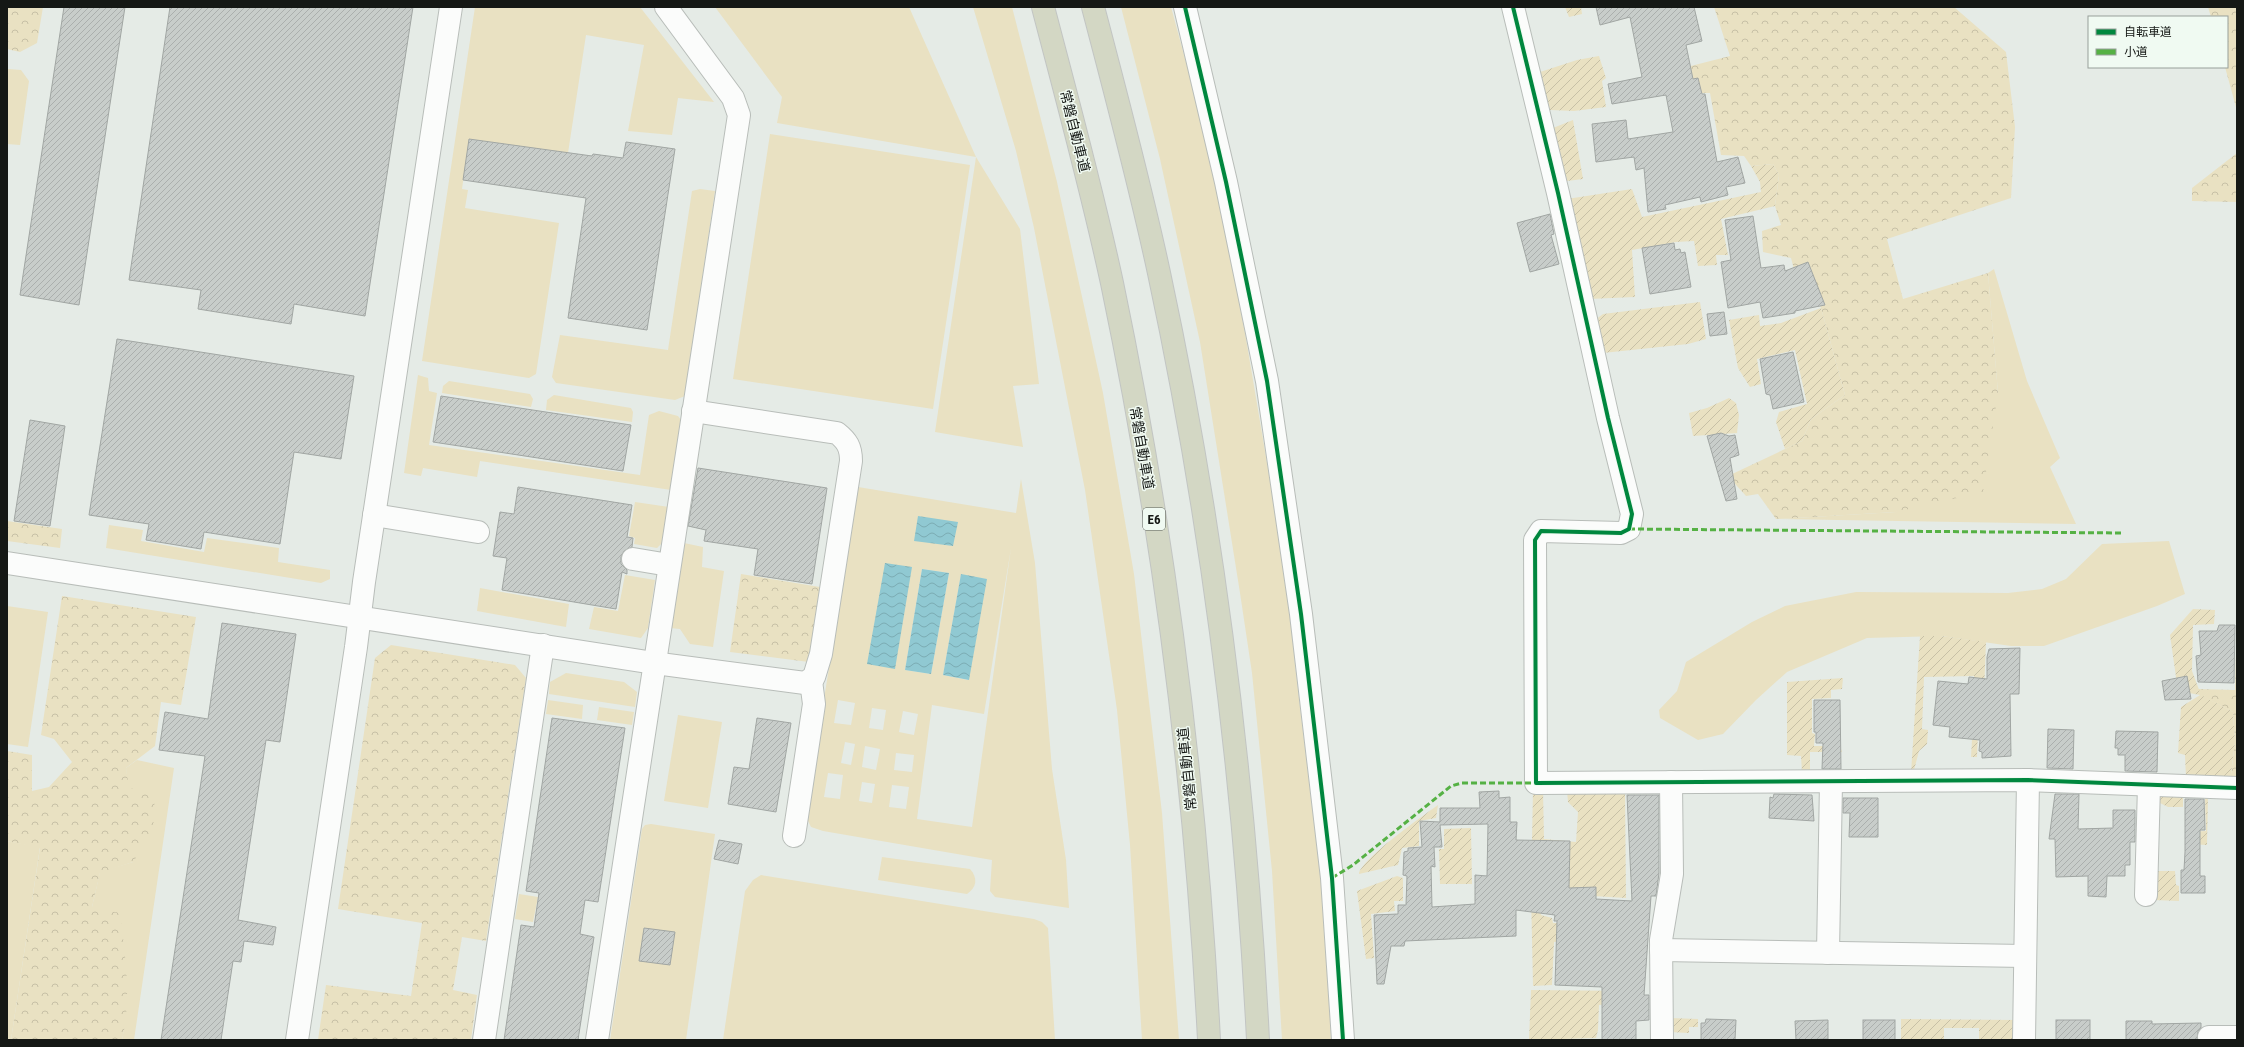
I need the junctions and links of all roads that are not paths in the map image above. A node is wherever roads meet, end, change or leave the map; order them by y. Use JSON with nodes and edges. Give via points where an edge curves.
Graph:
{"nodes":[{"id":1,"x":451,"y":7,"type":"edge"},
{"id":2,"x":666,"y":7,"type":"edge"},
{"id":3,"x":1043,"y":7,"type":"edge"},
{"id":4,"x":1093,"y":7,"type":"edge"},
{"id":5,"x":1185,"y":7,"type":"edge"},
{"id":6,"x":1513,"y":7,"type":"edge"},
{"id":7,"x":693,"y":411,"type":"junction"},
{"id":8,"x":374,"y":515,"type":"junction"},
{"id":9,"x":478,"y":532,"type":"dead end"},
{"id":10,"x":633,"y":559,"type":"dead end"},
{"id":11,"x":7,"y":563,"type":"edge"},
{"id":12,"x":669,"y":565,"type":"junction"},
{"id":13,"x":359,"y":617,"type":"junction"},
{"id":14,"x":543,"y":645,"type":"junction"},
{"id":15,"x":654,"y":662,"type":"junction"},
{"id":16,"x":811,"y":681,"type":"junction"},
{"id":17,"x":2028,"y":780,"type":"junction"},
{"id":18,"x":1671,"y":782,"type":"junction"},
{"id":19,"x":1831,"y":782,"type":"junction"},
{"id":20,"x":2149,"y":785,"type":"junction"},
{"id":21,"x":2237,"y":788,"type":"edge"},
{"id":22,"x":794,"y":836,"type":"dead end"},
{"id":23,"x":2146,"y":894,"type":"dead end"},
{"id":24,"x":1661,"y":950,"type":"junction"},
{"id":25,"x":1828,"y":953,"type":"junction"},
{"id":26,"x":2025,"y":956,"type":"junction"},
{"id":27,"x":2209,"y":1037,"type":"dead end"},
{"id":28,"x":2237,"y":1037,"type":"edge"},
{"id":29,"x":297,"y":1040,"type":"edge"},
{"id":30,"x":484,"y":1040,"type":"edge"},
{"id":31,"x":597,"y":1040,"type":"edge"},
{"id":32,"x":1209,"y":1040,"type":"edge"},
{"id":33,"x":1258,"y":1040,"type":"edge"},
{"id":34,"x":1343,"y":1040,"type":"edge"},
{"id":35,"x":1662,"y":1040,"type":"edge"},
{"id":36,"x":2024,"y":1040,"type":"edge"}],
"edges":[{"from":1,"to":8,"type":"street"},
{"from":2,"to":7,"type":"street","via":[[733,98],[739,115]]},
{"from":3,"to":32,"type":"highway","name":"常磐自動車道","number":"E6","via":[[1112,282],[1167,598],[1192,803]]},
{"from":4,"to":33,"type":"highway","via":[[1159,273],[1217,597],[1241,806]]},
{"from":5,"to":34,"type":"street","via":[[1226,182],[1267,381],[1301,614],[1332,878]]},
{"from":6,"to":18,"type":"street","via":[[1632,514],[1629,529],[1621,533],[1540,531],[1535,540],[1536,783]]},
{"from":7,"to":12,"type":"street"},
{"from":7,"to":16,"type":"street","via":[[837,433],[845,439],[851,450],[821,654]]},
{"from":8,"to":9,"type":"street"},
{"from":8,"to":13,"type":"street"},
{"from":10,"to":12,"type":"street"},
{"from":11,"to":13,"type":"street"},
{"from":12,"to":15,"type":"street"},
{"from":13,"to":14,"type":"street"},
{"from":13,"to":29,"type":"street"},
{"from":14,"to":15,"type":"street"},
{"from":14,"to":30,"type":"street"},
{"from":15,"to":16,"type":"street","via":[[799,684]]},
{"from":15,"to":31,"type":"street"},
{"from":16,"to":22,"type":"street","via":[[814,704]]},
{"from":17,"to":19,"type":"street"},
{"from":17,"to":20,"type":"street"},
{"from":17,"to":26,"type":"street"},
{"from":18,"to":19,"type":"street"},
{"from":18,"to":24,"type":"street","via":[[1672,874]]},
{"from":19,"to":25,"type":"street"},
{"from":20,"to":21,"type":"street"},
{"from":20,"to":23,"type":"street"},
{"from":24,"to":25,"type":"street"},
{"from":24,"to":35,"type":"street"},
{"from":25,"to":26,"type":"street"},
{"from":26,"to":36,"type":"street"},
{"from":27,"to":28,"type":"street"}]}
